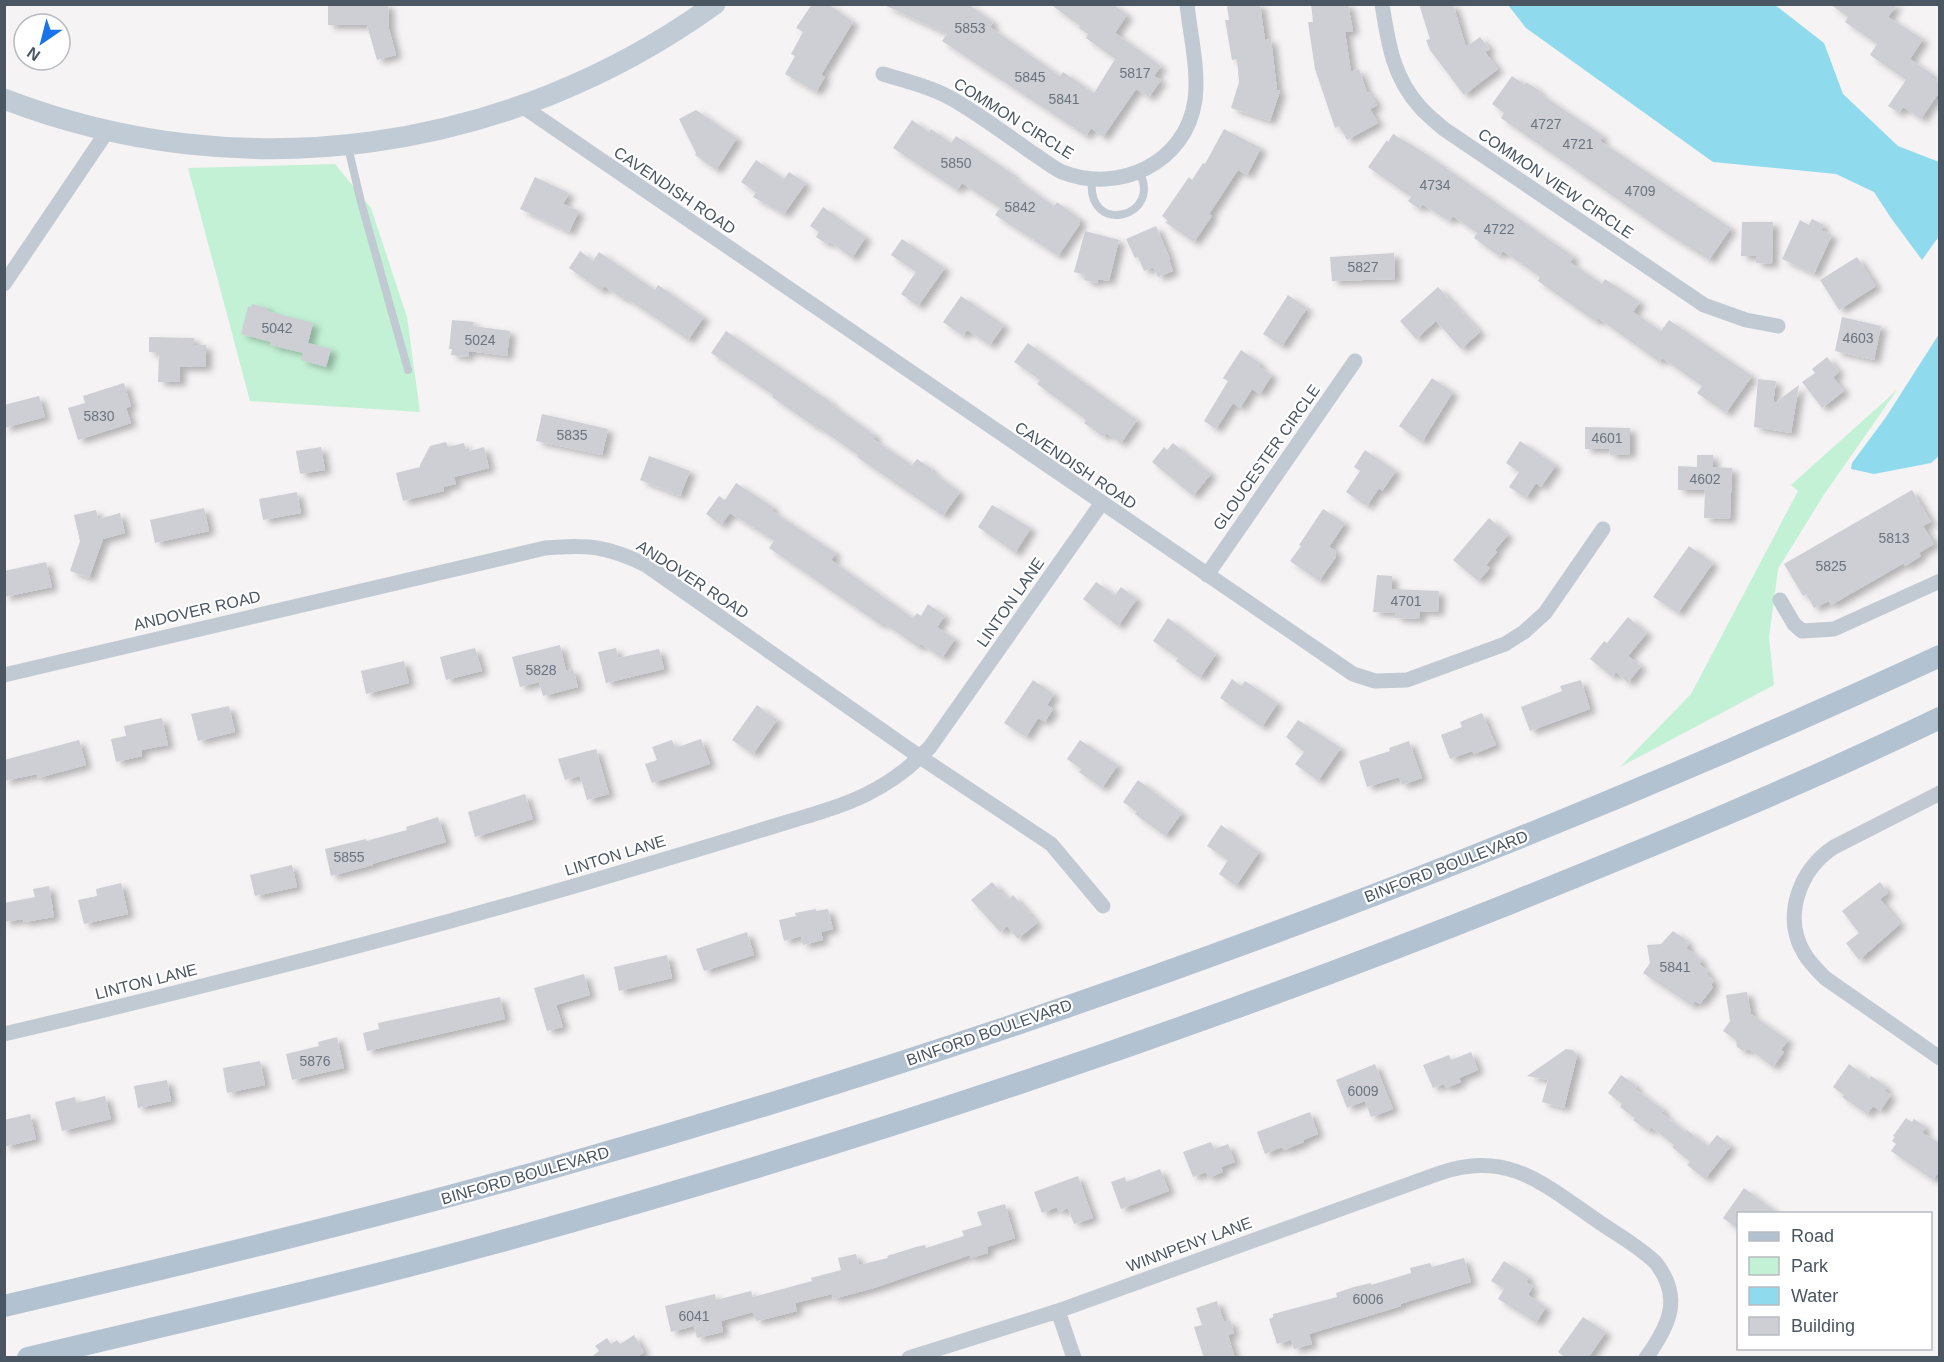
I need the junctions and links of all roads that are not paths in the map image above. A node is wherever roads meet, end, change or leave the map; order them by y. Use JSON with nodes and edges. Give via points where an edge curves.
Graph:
{"nodes":[{"id":1,"x":716,"y":4,"type":"edge"},
{"id":2,"x":1187,"y":4,"type":"edge"},
{"id":3,"x":1382,"y":4,"type":"edge"},
{"id":4,"x":882,"y":74,"type":"dead end"},
{"id":5,"x":4,"y":99,"type":"edge"},
{"id":6,"x":522,"y":106,"type":"junction"},
{"id":7,"x":108,"y":130,"type":"junction"},
{"id":8,"x":348,"y":145,"type":"junction"},
{"id":9,"x":1139,"y":172,"type":"junction"},
{"id":10,"x":1092,"y":180,"type":"junction"},
{"id":11,"x":4,"y":284,"type":"edge"},
{"id":12,"x":1778,"y":326,"type":"dead end"},
{"id":13,"x":1355,"y":361,"type":"dead end"},
{"id":14,"x":408,"y":370,"type":"dead end"},
{"id":15,"x":1101,"y":504,"type":"junction"},
{"id":16,"x":1603,"y":529,"type":"dead end"},
{"id":17,"x":1207,"y":575,"type":"junction"},
{"id":18,"x":1940,"y":581,"type":"edge"},
{"id":19,"x":1780,"y":600,"type":"dead end"},
{"id":20,"x":1940,"y":656,"type":"edge"},
{"id":21,"x":4,"y":675,"type":"edge"},
{"id":22,"x":1940,"y":718,"type":"edge"},
{"id":23,"x":920,"y":757,"type":"junction"},
{"id":24,"x":1940,"y":793,"type":"edge"},
{"id":25,"x":1103,"y":906,"type":"dead end"},
{"id":26,"x":4,"y":1034,"type":"edge"},
{"id":27,"x":1940,"y":1058,"type":"edge"},
{"id":28,"x":4,"y":1306,"type":"edge"},
{"id":29,"x":1058,"y":1311,"type":"junction"},
{"id":30,"x":28,"y":1358,"type":"edge"},
{"id":31,"x":909,"y":1358,"type":"edge"},
{"id":32,"x":1074,"y":1358,"type":"edge"},
{"id":33,"x":1646,"y":1358,"type":"edge"}],
"edges":[{"from":1,"to":6,"type":"main road","via":[[609,70]]},
{"from":2,"to":9,"type":"street","name":"COMMON CIRCLE","via":[[1195,77],[1193,108],[1176,143],[1160,160]]},
{"from":3,"to":12,"type":"street","name":"COMMON VIEW CIRCLE","via":[[1389,51],[1401,81],[1420,107],[1444,129],[1704,305]]},
{"from":4,"to":10,"type":"street","name":"COMMON CIRCLE","via":[[951,98],[1055,168]]},
{"from":5,"to":7,"type":"main road"},
{"from":6,"to":8,"type":"main road","via":[[427,133]]},
{"from":6,"to":15,"type":"street","name":"CAVENDISH ROAD"},
{"from":7,"to":8,"type":"main road","via":[[161,142],[223,148]]},
{"from":7,"to":11,"type":"street"},
{"from":8,"to":14,"type":"lane"},
{"from":9,"to":10,"type":"street","name":"COMMON CIRCLE","via":[[1116,179]]},
{"from":9,"to":10,"type":"lane","via":[[1144,186],[1142,199],[1131,212],[1121,215],[1097,206],[1091,194]]},
{"from":13,"to":17,"type":"street","name":"GLOUCESTER CIRCLE"},
{"from":15,"to":17,"type":"street","name":"CAVENDISH ROAD"},
{"from":15,"to":23,"type":"street","name":"LINTON LANE"},
{"from":16,"to":17,"type":"street","name":"CAVENDISH ROAD","via":[[1550,607],[1524,632],[1505,644],[1400,681],[1375,681],[1346,671]]},
{"from":18,"to":19,"type":"street","via":[[1834,629],[1802,631]]},
{"from":20,"to":28,"type":"main road","name":"BINFORD BOULEVARD","via":[[1779,729],[1532,832],[1282,929],[1007,1026],[804,1093],[548,1169],[303,1234]]},
{"from":21,"to":23,"type":"street","name":"ANDOVER ROAD","via":[[545,548],[601,547],[646,565]]},
{"from":22,"to":30,"type":"main road","via":[[1762,799],[1428,937],[1011,1087],[770,1164],[501,1241]]},
{"from":23,"to":25,"type":"street","name":"ANDOVER ROAD","via":[[1051,843]]},
{"from":23,"to":26,"type":"street","name":"LINTON LANE","via":[[889,782],[852,802],[729,840],[501,908]]},
{"from":24,"to":27,"type":"street","via":[[1821,857],[1802,883],[1795,914],[1801,946],[1825,978]]},
{"from":29,"to":31,"type":"street","name":"WINNPENY LANE"},
{"from":29,"to":32,"type":"street"},
{"from":29,"to":33,"type":"street","name":"WINNPENY LANE","via":[[1440,1173],[1479,1165],[1511,1168],[1540,1181],[1651,1258],[1662,1270],[1671,1299],[1670,1313],[1662,1335]]}]}
